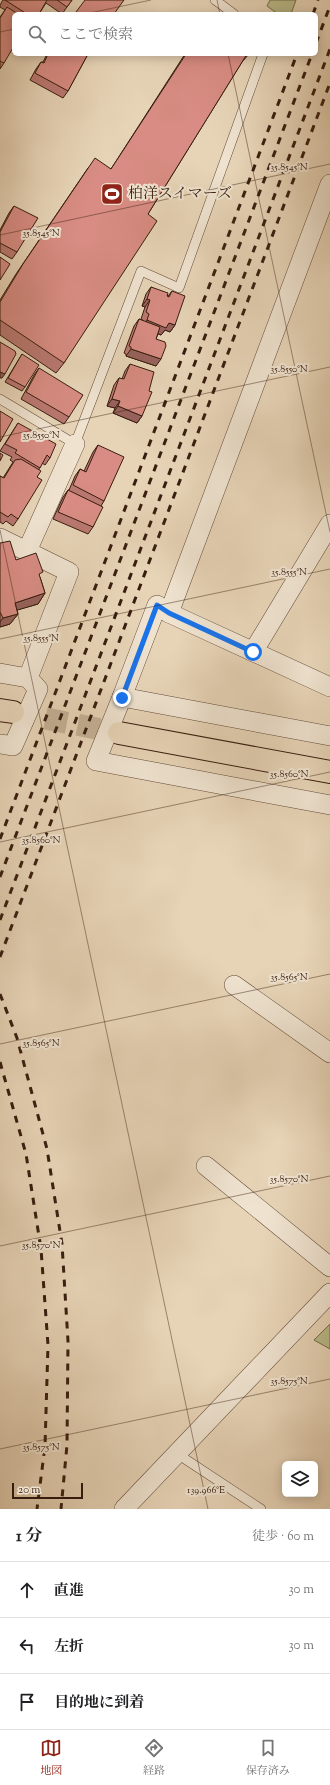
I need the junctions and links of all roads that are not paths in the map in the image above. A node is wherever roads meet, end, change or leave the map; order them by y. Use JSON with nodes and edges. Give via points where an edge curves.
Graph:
{"nodes":[{"id":1,"x":215,"y":0,"type":"edge"},
{"id":2,"x":231,"y":12,"type":"edge"},
{"id":3,"x":262,"y":56,"type":"edge"},
{"id":4,"x":330,"y":184,"type":"edge"},
{"id":5,"x":0,"y":399,"type":"edge"},
{"id":6,"x":75,"y":444,"type":"junction"},
{"id":7,"x":330,"y":524,"type":"edge"},
{"id":8,"x":0,"y":538,"type":"edge"},
{"id":9,"x":27,"y":551,"type":"junction"},
{"id":10,"x":169,"y":613,"type":"junction"},
{"id":11,"x":253,"y":652,"type":"junction"},
{"id":12,"x":0,"y":673,"type":"edge"},
{"id":13,"x":28,"y":678,"type":"junction"},
{"id":14,"x":330,"y":687,"type":"edge"},
{"id":15,"x":122,"y":698,"type":"junction"},
{"id":16,"x":119,"y":733,"type":"tunnel mouth"},
{"id":17,"x":330,"y":736,"type":"edge"},
{"id":18,"x":0,"y":744,"type":"edge"},
{"id":19,"x":330,"y":772,"type":"edge"},
{"id":20,"x":330,"y":805,"type":"edge"},
{"id":21,"x":234,"y":984,"type":"dead end"},
{"id":22,"x":330,"y":1054,"type":"edge"},
{"id":23,"x":206,"y":1166,"type":"dead end"},
{"id":24,"x":330,"y":1267,"type":"edge"},
{"id":25,"x":330,"y":1293,"type":"edge"},
{"id":26,"x":176,"y":1454,"type":"junction"},
{"id":27,"x":124,"y":1509,"type":"edge"},
{"id":28,"x":261,"y":1509,"type":"edge"}],
"edges":[{"from":1,"to":2,"type":"lane"},
{"from":3,"to":6,"type":"lane","via":[[179,288],[141,271]]},
{"from":4,"to":10,"type":"street"},
{"from":5,"to":6,"type":"lane"},
{"from":6,"to":9,"type":"street"},
{"from":7,"to":11,"type":"street"},
{"from":8,"to":9,"type":"street"},
{"from":9,"to":13,"type":"street","via":[[69,572]]},
{"from":10,"to":11,"type":"street"},
{"from":10,"to":15,"type":"street","via":[[157,605]]},
{"from":11,"to":14,"type":"street"},
{"from":12,"to":13,"type":"street"},
{"from":13,"to":18,"type":"street","via":[[38,689],[13,746]]},
{"from":15,"to":17,"type":"street"},
{"from":15,"to":20,"type":"street","via":[[96,761]]},
{"from":16,"to":19,"type":"main road"},
{"from":21,"to":22,"type":"street"},
{"from":23,"to":24,"type":"street"},
{"from":25,"to":26,"type":"street"},
{"from":26,"to":27,"type":"street"},
{"from":26,"to":28,"type":"lane"}]}
